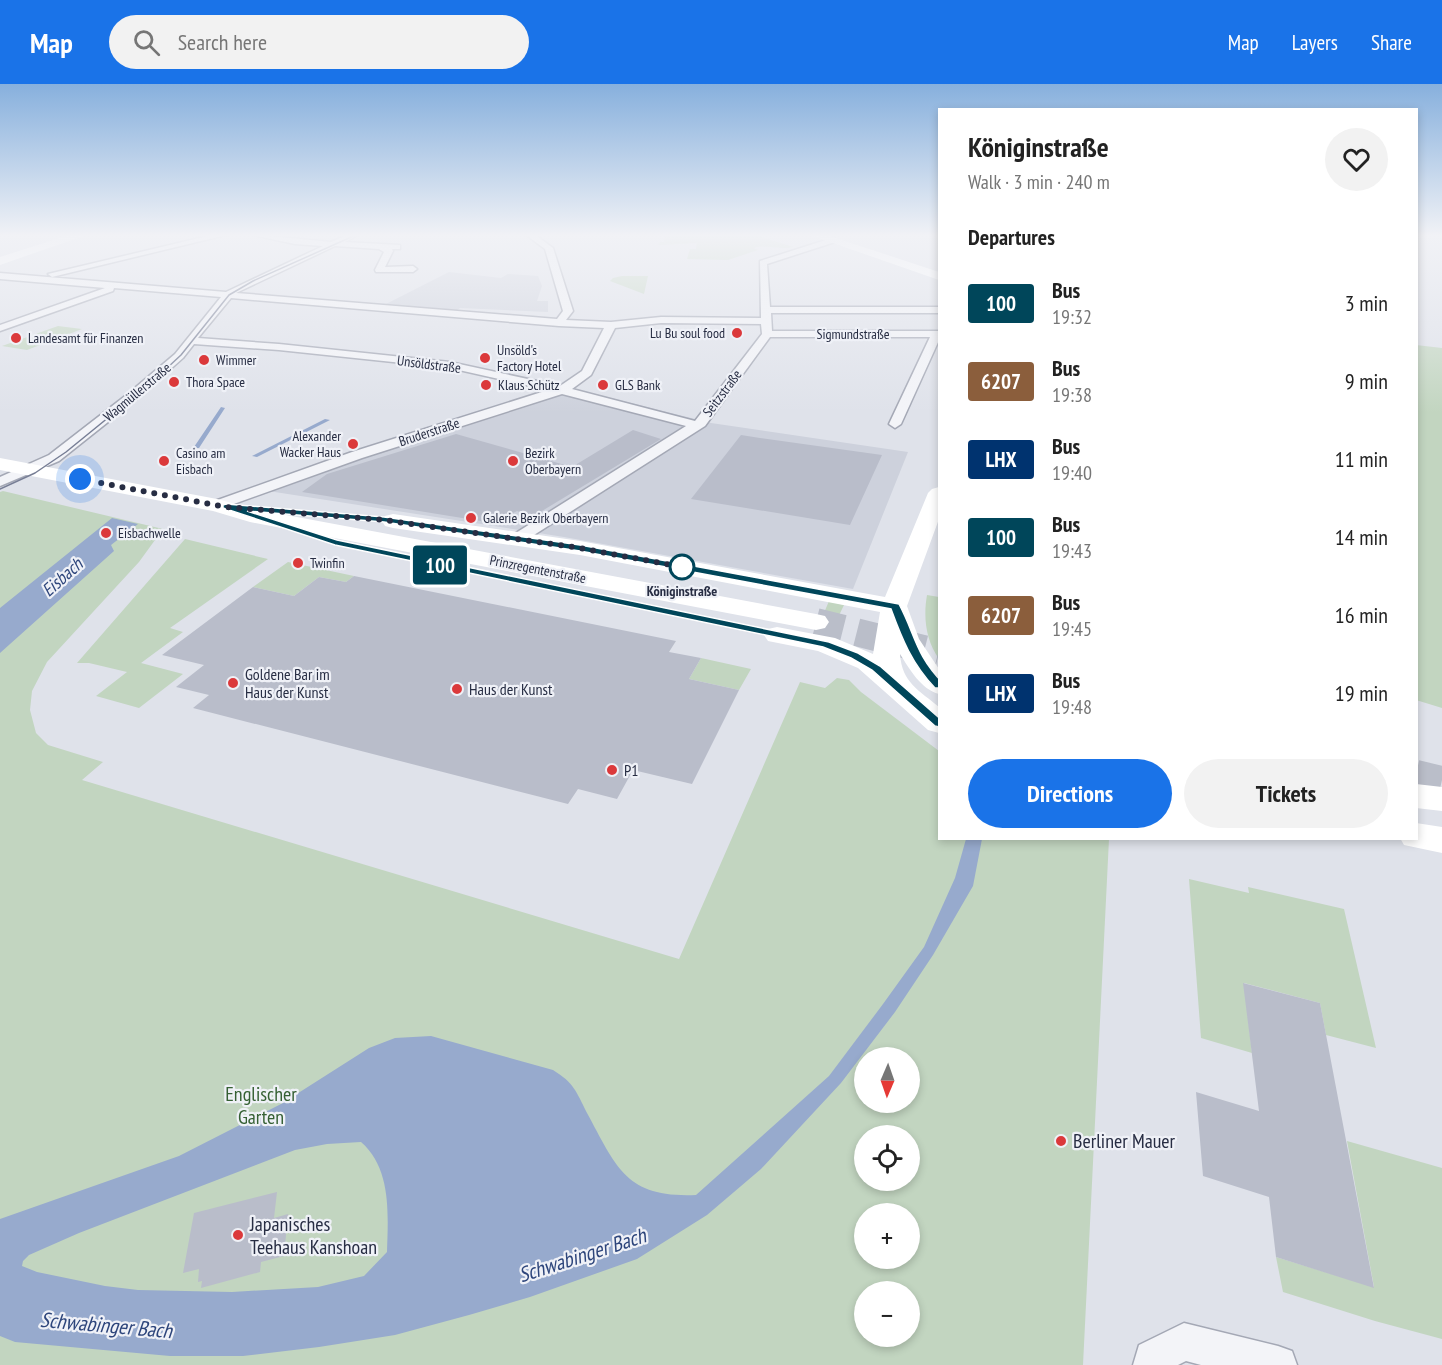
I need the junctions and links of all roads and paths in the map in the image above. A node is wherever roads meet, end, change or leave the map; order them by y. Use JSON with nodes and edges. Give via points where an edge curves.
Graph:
{"nodes":[{"id":1,"x":96,"y":294,"type":"edge"},
{"id":2,"x":212,"y":294,"type":"edge"},
{"id":3,"x":561,"y":294,"type":"edge"},
{"id":4,"x":764,"y":294,"type":"edge"},
{"id":5,"x":227,"y":295,"type":"junction"},
{"id":6,"x":938,"y":310,"type":"edge"},
{"id":7,"x":765,"y":322,"type":"junction"},
{"id":8,"x":559,"y":323,"type":"junction"},
{"id":9,"x":611,"y":325,"type":"junction"},
{"id":10,"x":0,"y":328,"type":"edge"},
{"id":11,"x":938,"y":334,"type":"edge"},
{"id":12,"x":938,"y":335,"type":"edge"},
{"id":13,"x":191,"y":341,"type":"junction"},
{"id":14,"x":562,"y":390,"type":"junction"},
{"id":15,"x":895,"y":423,"type":"dead end"},
{"id":16,"x":697,"y":425,"type":"junction"},
{"id":17,"x":0,"y":464,"type":"edge"},
{"id":18,"x":30,"y":469,"type":"junction"},
{"id":19,"x":0,"y":482,"type":"edge"},
{"id":20,"x":938,"y":496,"type":"edge"},
{"id":21,"x":221,"y":506,"type":"junction"},
{"id":22,"x":262,"y":513,"type":"junction"},
{"id":23,"x":517,"y":539,"type":"junction"},
{"id":24,"x":895,"y":624,"type":"junction"},
{"id":25,"x":821,"y":625,"type":"junction"},
{"id":26,"x":938,"y":684,"type":"edge"},
{"id":27,"x":897,"y":687,"type":"junction"},
{"id":28,"x":938,"y":722,"type":"edge"},
{"id":29,"x":1418,"y":796,"type":"edge"},
{"id":30,"x":1442,"y":799,"type":"edge"},
{"id":31,"x":1418,"y":814,"type":"edge"},
{"id":32,"x":1442,"y":817,"type":"edge"},
{"id":33,"x":1418,"y":836,"type":"edge"},
{"id":34,"x":1442,"y":840,"type":"edge"},
{"id":35,"x":1152,"y":1362,"type":"edge"},
{"id":36,"x":1278,"y":1365,"type":"edge"}],
"edges":[{"from":1,"to":10,"type":"street"},
{"from":2,"to":5,"type":"street"},
{"from":3,"to":8,"type":"street","via":[[568,311]]},
{"from":4,"to":7,"type":"street"},
{"from":5,"to":8,"type":"street"},
{"from":5,"to":13,"type":"street","name":"Wagmüllerstraße"},
{"from":6,"to":7,"type":"street"},
{"from":7,"to":9,"type":"street","via":[[649,320]]},
{"from":7,"to":11,"type":"street","name":"Sigmundstraße"},
{"from":7,"to":16,"type":"street","name":"Seitzstraße"},
{"from":8,"to":9,"type":"street"},
{"from":9,"to":14,"type":"street","name":"Bruderstraße","via":[[587,373]]},
{"from":12,"to":15,"type":"street"},
{"from":13,"to":14,"type":"street","name":"Unsöldstraße","via":[[450,365]]},
{"from":13,"to":18,"type":"street","name":"Wagmüllerstraße","via":[[120,407],[54,458]]},
{"from":14,"to":16,"type":"street","name":"Unsöldstraße"},
{"from":14,"to":21,"type":"street","name":"Bruderstraße","via":[[357,455]]},
{"from":16,"to":23,"type":"street","name":"Seitzstraße"},
{"from":17,"to":18,"type":"main road","name":"Prinzregentenstraße"},
{"from":18,"to":19,"type":"street","name":"Wagmüllerstraße"},
{"from":18,"to":21,"type":"main road","name":"Prinzregentenstraße"},
{"from":20,"to":24,"type":"main road"},
{"from":21,"to":22,"type":"main road","name":"Prinzregentenstraße"},
{"from":22,"to":23,"type":"main road","via":[[384,520]]},
{"from":22,"to":25,"type":"main road","name":"Prinzregentenstraße","via":[[492,546]]},
{"from":22,"to":25,"type":"main road","via":[[335,543]]},
{"from":23,"to":24,"type":"main road","via":[[580,548]]},
{"from":24,"to":25,"type":"main road"},
{"from":24,"to":26,"type":"main road"},
{"from":24,"to":27,"type":"main road","via":[[887,668]]},
{"from":25,"to":27,"type":"main road"},
{"from":27,"to":28,"type":"main road"},
{"from":29,"to":30,"type":"main road"},
{"from":31,"to":32,"type":"main road"},
{"from":33,"to":34,"type":"main road"},
{"from":35,"to":36,"type":"street","via":[[1184,1342]]}]}
